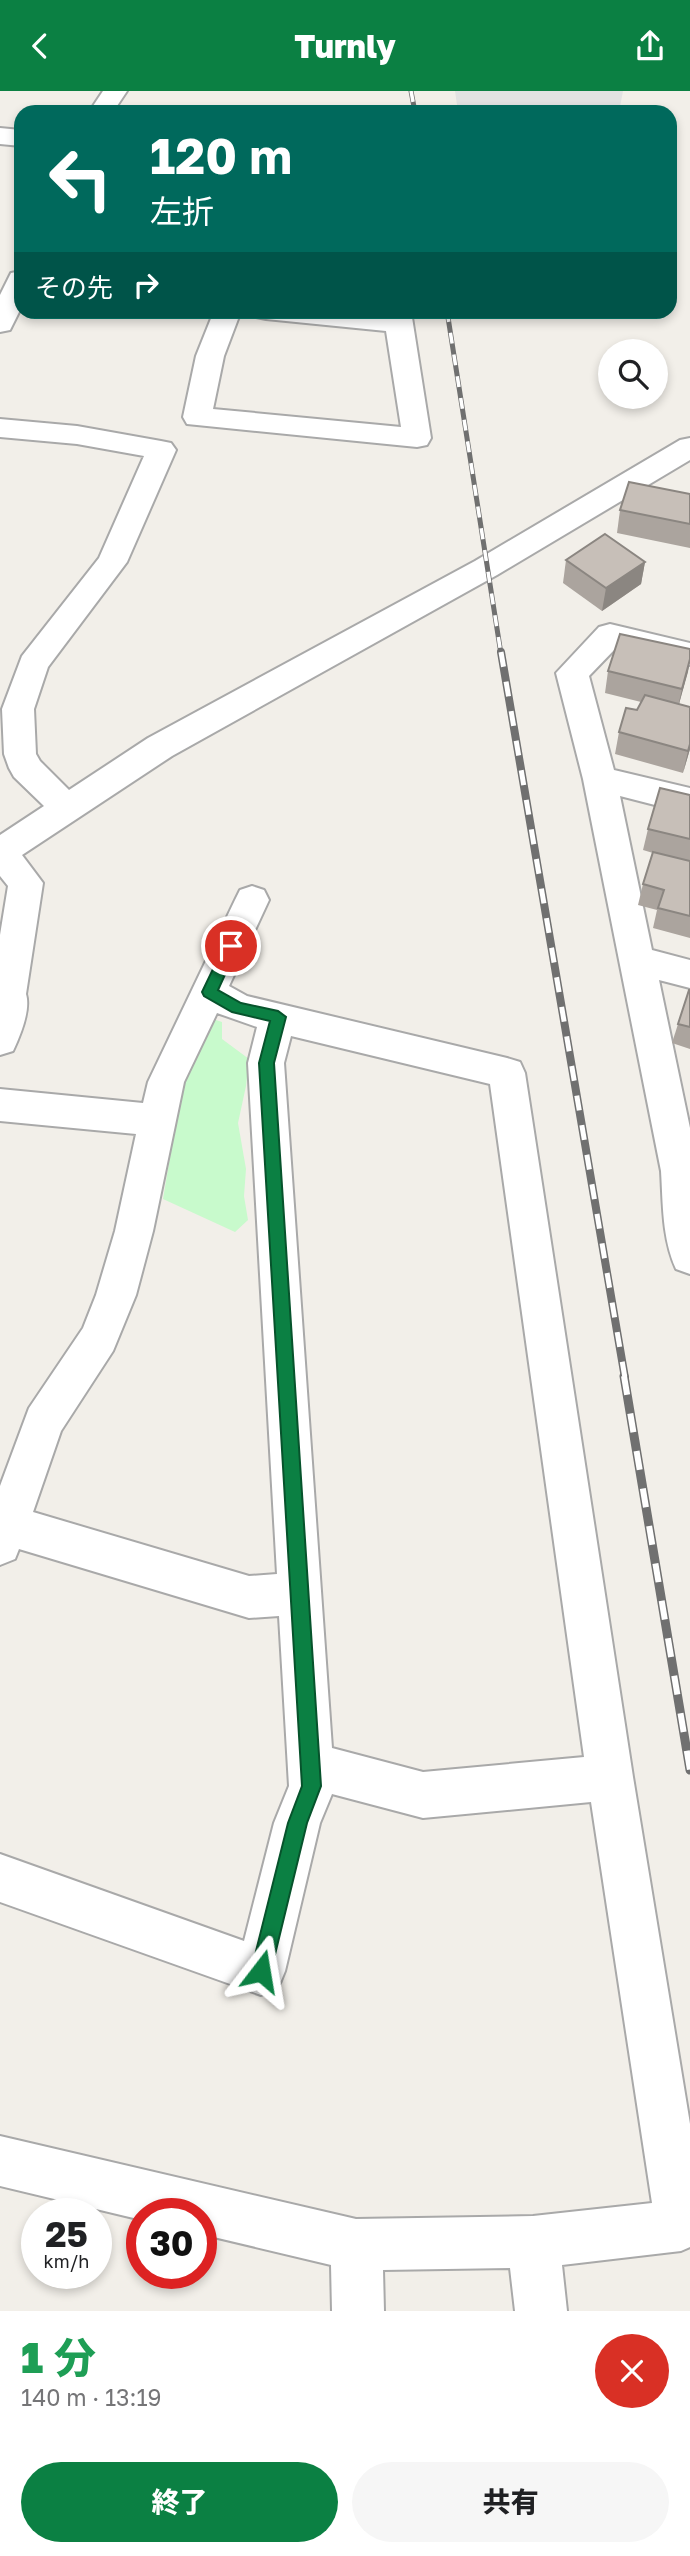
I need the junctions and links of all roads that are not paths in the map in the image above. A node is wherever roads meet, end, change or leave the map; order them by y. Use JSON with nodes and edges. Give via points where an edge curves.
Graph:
{"nodes":[{"id":1,"x":14,"y":294,"type":"edge"},
{"id":2,"x":225,"y":319,"type":"edge"},
{"id":3,"x":398,"y":319,"type":"edge"},
{"id":4,"x":0,"y":324,"type":"edge"},
{"id":5,"x":0,"y":428,"type":"edge"},
{"id":6,"x":690,"y":447,"type":"edge"},
{"id":7,"x":690,"y":654,"type":"edge"},
{"id":8,"x":13,"y":766,"type":"edge"},
{"id":9,"x":600,"y":779,"type":"junction"},
{"id":10,"x":690,"y":801,"type":"edge"},
{"id":11,"x":68,"y":809,"type":"junction"},
{"id":12,"x":0,"y":852,"type":"edge"},
{"id":13,"x":252,"y":900,"type":"dead end"},
{"id":14,"x":635,"y":959,"type":"junction"},
{"id":15,"x":690,"y":974,"type":"edge"},
{"id":16,"x":210,"y":992,"type":"junction"},
{"id":17,"x":278,"y":1017,"type":"junction"},
{"id":18,"x":0,"y":1040,"type":"edge"},
{"id":19,"x":0,"y":1105,"type":"edge"},
{"id":20,"x":158,"y":1121,"type":"junction"},
{"id":21,"x":685,"y":1172,"type":"edge"},
{"id":22,"x":690,"y":1257,"type":"edge"},
{"id":23,"x":4,"y":1535,"type":"edge"},
{"id":24,"x":300,"y":1593,"type":"junction"},
{"id":25,"x":310,"y":1765,"type":"junction"},
{"id":26,"x":610,"y":1777,"type":"junction"},
{"id":27,"x":0,"y":1878,"type":"edge"},
{"id":28,"x":0,"y":2161,"type":"edge"},
{"id":29,"x":533,"y":2242,"type":"junction"},
{"id":30,"x":356,"y":2245,"type":"junction"},
{"id":31,"x":358,"y":2311,"type":"edge"},
{"id":32,"x":541,"y":2311,"type":"edge"}],
"edges":[{"from":1,"to":4,"type":"street"},
{"from":2,"to":3,"type":"street","via":[[210,356],[197,417],[417,438]]},
{"from":5,"to":8,"type":"street","via":[[161,450],[112,562],[33,664],[18,709],[20,754]]},
{"from":6,"to":11,"type":"street","via":[[486,568],[160,747]]},
{"from":7,"to":9,"type":"street","via":[[610,635],[572,673]]},
{"from":8,"to":11,"type":"street"},
{"from":9,"to":10,"type":"street"},
{"from":9,"to":14,"type":"street"},
{"from":11,"to":12,"type":"street"},
{"from":12,"to":18,"type":"street","via":[[26,883]]},
{"from":13,"to":16,"type":"street"},
{"from":14,"to":15,"type":"street"},
{"from":14,"to":21,"type":"street"},
{"from":16,"to":17,"type":"street","via":[[237,1008]]},
{"from":16,"to":20,"type":"street","via":[[166,1082]]},
{"from":17,"to":24,"type":"street","via":[[266,1063]]},
{"from":17,"to":26,"type":"street","via":[[507,1073]]},
{"from":19,"to":20,"type":"street"},
{"from":20,"to":23,"type":"street","via":[[116,1295],[99,1338],[44,1422]]},
{"from":21,"to":22,"type":"street","via":[[683,1226]]},
{"from":23,"to":24,"type":"street","via":[[249,1597]]},
{"from":24,"to":25,"type":"street"},
{"from":25,"to":26,"type":"street","via":[[423,1795]]},
{"from":25,"to":27,"type":"street","via":[[312,1786],[298,1823],[261,1971]]},
{"from":26,"to":29,"type":"street","via":[[681,2225]]},
{"from":28,"to":30,"type":"street"},
{"from":29,"to":30,"type":"street"},
{"from":29,"to":32,"type":"street"},
{"from":30,"to":31,"type":"street"}]}
